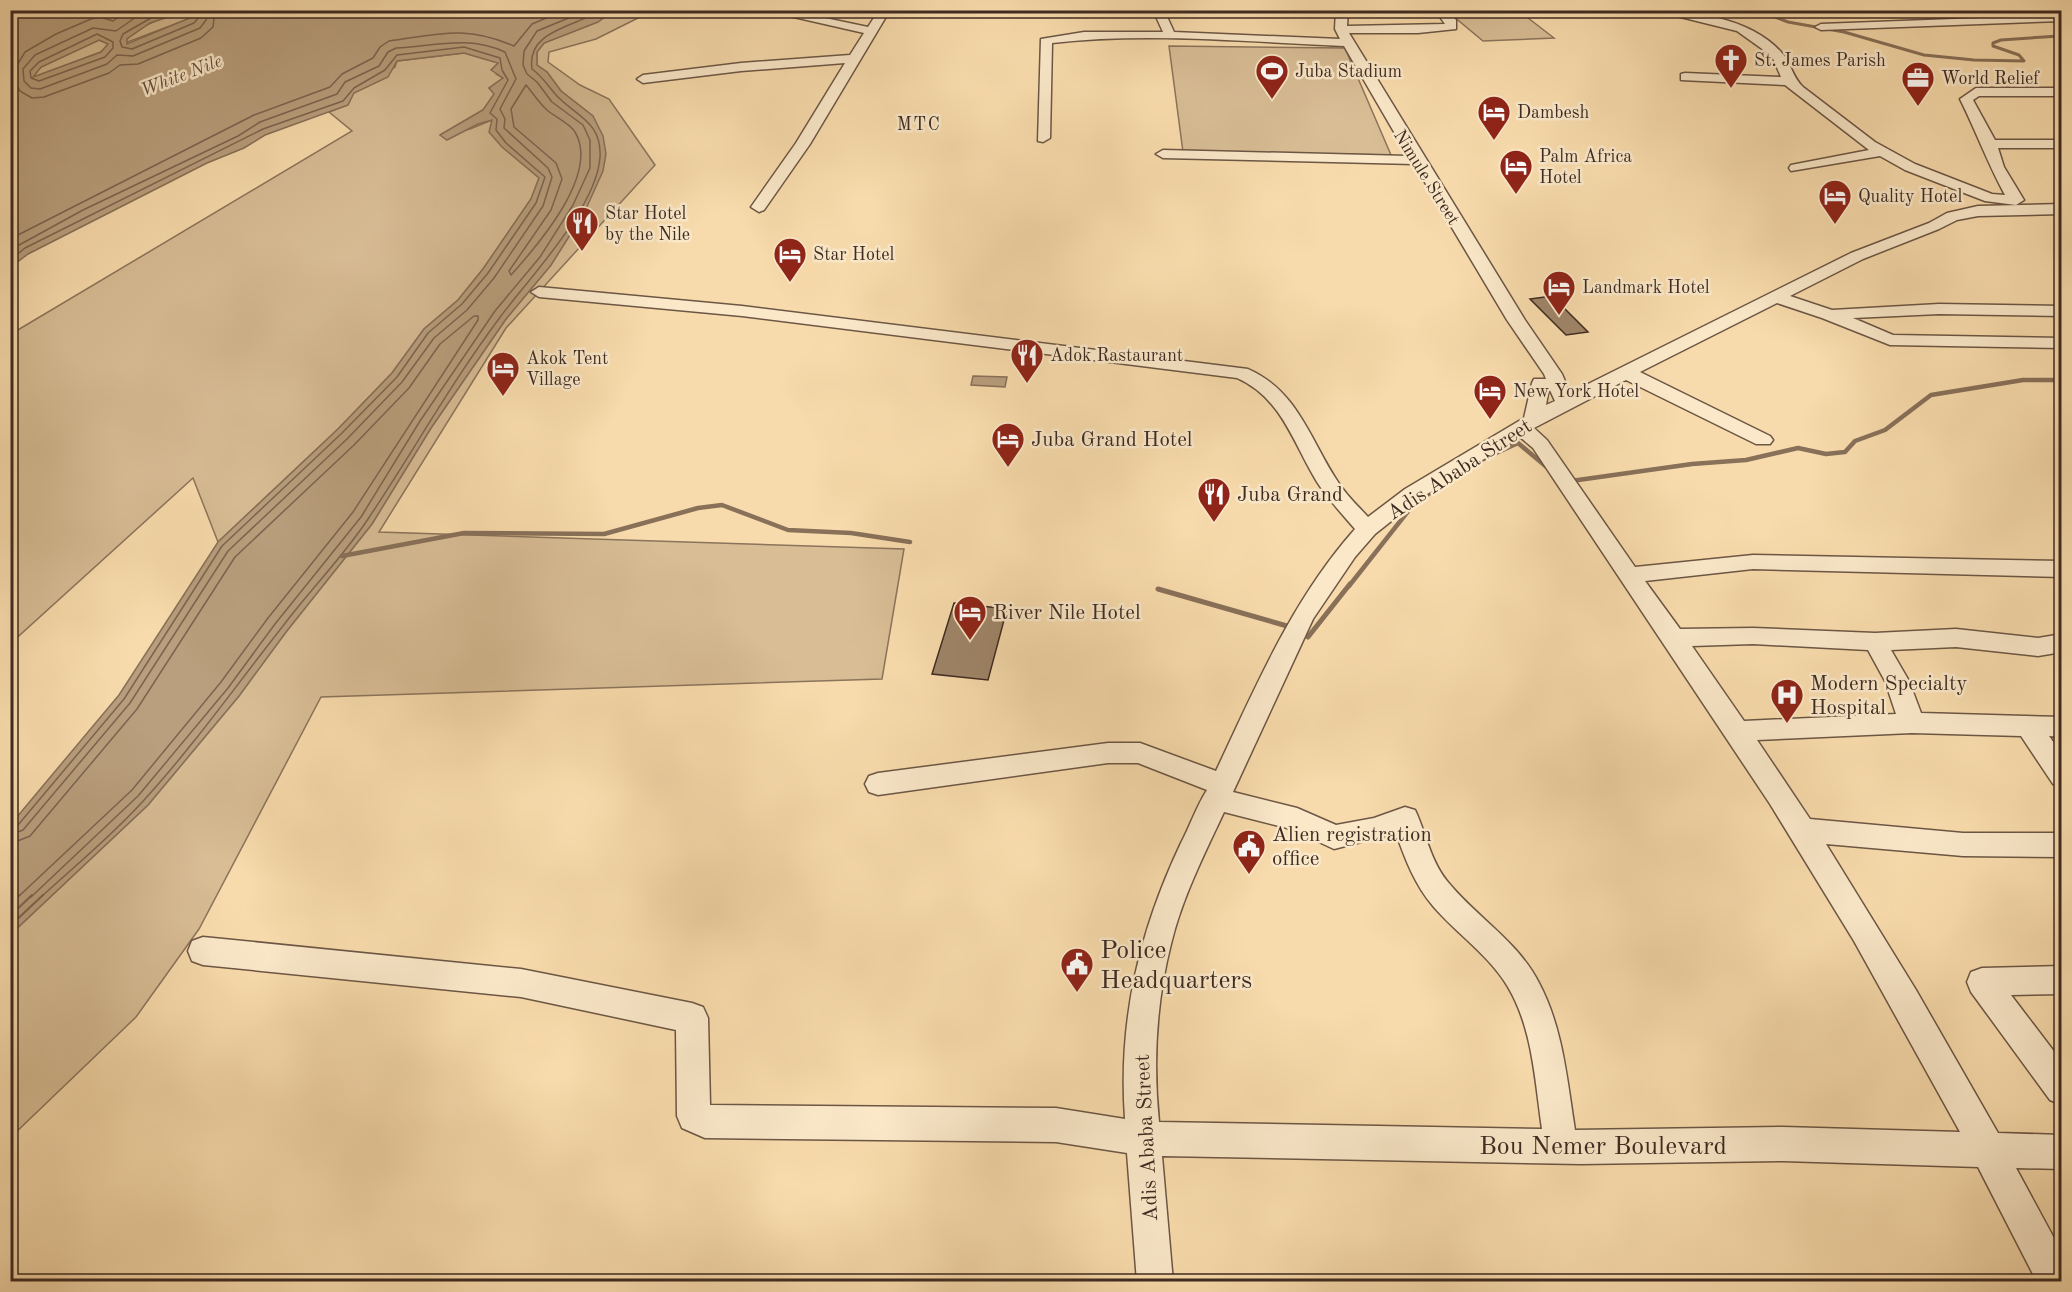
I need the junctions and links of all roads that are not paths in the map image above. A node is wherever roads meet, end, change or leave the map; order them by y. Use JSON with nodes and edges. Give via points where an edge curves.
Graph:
{"nodes":[{"id":1,"x":768,"y":10,"type":"edge"},
{"id":2,"x":885,"y":10,"type":"edge"},
{"id":3,"x":1158,"y":10,"type":"edge"},
{"id":4,"x":1342,"y":10,"type":"edge"},
{"id":5,"x":1440,"y":10,"type":"edge"},
{"id":6,"x":1657,"y":10,"type":"edge"},
{"id":7,"x":1723,"y":10,"type":"edge"},
{"id":8,"x":1900,"y":10,"type":"edge"},
{"id":9,"x":2021,"y":10,"type":"edge"},
{"id":10,"x":1705,"y":18,"type":"junction"},
{"id":11,"x":2061,"y":18,"type":"edge"},
{"id":12,"x":2039,"y":19,"type":"junction"},
{"id":13,"x":1922,"y":23,"type":"junction"},
{"id":14,"x":1821,"y":27,"type":"dead end"},
{"id":15,"x":2061,"y":30,"type":"edge"},
{"id":16,"x":870,"y":31,"type":"junction"},
{"id":17,"x":1170,"y":35,"type":"junction"},
{"id":18,"x":1344,"y":36,"type":"junction"},
{"id":19,"x":854,"y":58,"type":"junction"},
{"id":20,"x":1684,"y":77,"type":"dead end"},
{"id":21,"x":643,"y":79,"type":"dead end"},
{"id":22,"x":1789,"y":81,"type":"junction"},
{"id":23,"x":2061,"y":92,"type":"edge"},
{"id":24,"x":1043,"y":138,"type":"dead end"},
{"id":25,"x":1990,"y":144,"type":"junction"},
{"id":26,"x":2061,"y":144,"type":"edge"},
{"id":27,"x":1881,"y":152,"type":"junction"},
{"id":28,"x":1162,"y":154,"type":"dead end"},
{"id":29,"x":1416,"y":160,"type":"junction"},
{"id":30,"x":1796,"y":168,"type":"dead end"},
{"id":31,"x":2015,"y":204,"type":"junction"},
{"id":32,"x":759,"y":207,"type":"dead end"},
{"id":33,"x":2061,"y":209,"type":"edge"},
{"id":34,"x":540,"y":292,"type":"dead end"},
{"id":35,"x":1775,"y":297,"type":"junction"},
{"id":36,"x":1991,"y":310,"type":"junction"},
{"id":37,"x":2061,"y":311,"type":"edge"},
{"id":38,"x":1828,"y":314,"type":"junction"},
{"id":39,"x":2024,"y":342,"type":"junction"},
{"id":40,"x":2061,"y":343,"type":"edge"},
{"id":41,"x":1627,"y":373,"type":"junction"},
{"id":42,"x":1547,"y":379,"type":"junction"},
{"id":43,"x":1592,"y":389,"type":"junction"},
{"id":44,"x":1543,"y":415,"type":"junction"},
{"id":45,"x":1763,"y":440,"type":"dead end"},
{"id":46,"x":1367,"y":529,"type":"junction"},
{"id":47,"x":2061,"y":569,"type":"edge"},
{"id":48,"x":1629,"y":575,"type":"junction"},
{"id":49,"x":1674,"y":638,"type":"junction"},
{"id":50,"x":1875,"y":642,"type":"junction"},
{"id":51,"x":2061,"y":643,"type":"edge"},
{"id":52,"x":1912,"y":723,"type":"junction"},
{"id":53,"x":2028,"y":726,"type":"junction"},
{"id":54,"x":2061,"y":727,"type":"edge"},
{"id":55,"x":1738,"y":731,"type":"junction"},
{"id":56,"x":2061,"y":776,"type":"edge"},
{"id":57,"x":878,"y":784,"type":"dead end"},
{"id":58,"x":1218,"y":792,"type":"junction"},
{"id":59,"x":1801,"y":831,"type":"junction"},
{"id":60,"x":2061,"y":845,"type":"edge"},
{"id":61,"x":203,"y":951,"type":"dead end"},
{"id":62,"x":2061,"y":980,"type":"edge"},
{"id":63,"x":2061,"y":1089,"type":"edge"},
{"id":64,"x":1144,"y":1139,"type":"junction"},
{"id":65,"x":1561,"y":1146,"type":"junction"},
{"id":66,"x":1990,"y":1149,"type":"junction"},
{"id":67,"x":2061,"y":1152,"type":"edge"},
{"id":68,"x":1155,"y":1281,"type":"edge"},
{"id":69,"x":2057,"y":1281,"type":"edge"}],
"edges":[{"from":1,"to":16,"type":"street"},
{"from":2,"to":16,"type":"street"},
{"from":3,"to":17,"type":"street"},
{"from":4,"to":18,"type":"street"},
{"from":5,"to":18,"type":"street","via":[[1452,27]]},
{"from":6,"to":10,"type":"street"},
{"from":7,"to":10,"type":"street"},
{"from":8,"to":13,"type":"street"},
{"from":9,"to":12,"type":"street"},
{"from":10,"to":22,"type":"street","via":[[1741,29],[1769,48],[1777,54]]},
{"from":11,"to":12,"type":"street"},
{"from":12,"to":13,"type":"street"},
{"from":12,"to":15,"type":"street"},
{"from":13,"to":14,"type":"street"},
{"from":16,"to":19,"type":"street"},
{"from":17,"to":18,"type":"street"},
{"from":17,"to":24,"type":"street","via":[[1059,37],[1045,42]]},
{"from":18,"to":29,"type":"street","name":"Nimule Street"},
{"from":19,"to":21,"type":"street"},
{"from":19,"to":32,"type":"street","via":[[803,144]]},
{"from":20,"to":22,"type":"street"},
{"from":22,"to":27,"type":"street"},
{"from":23,"to":25,"type":"street","via":[[1971,94],[1966,99]]},
{"from":25,"to":26,"type":"street"},
{"from":25,"to":31,"type":"street"},
{"from":27,"to":30,"type":"street"},
{"from":27,"to":31,"type":"street","via":[[1936,177]]},
{"from":28,"to":29,"type":"street"},
{"from":29,"to":42,"type":"street","name":"Nimule Street","via":[[1527,338],[1529,350]]},
{"from":31,"to":33,"type":"street","name":"Adis Ababa Street"},
{"from":31,"to":35,"type":"street","name":"Adis Ababa Street","via":[[1952,216],[1857,256]]},
{"from":34,"to":46,"type":"street","via":[[742,311],[1241,373],[1272,389],[1327,482]]},
{"from":35,"to":38,"type":"street"},
{"from":35,"to":41,"type":"street","name":"Adis Ababa Street"},
{"from":36,"to":37,"type":"street"},
{"from":36,"to":38,"type":"street"},
{"from":36,"to":39,"type":"street"},
{"from":38,"to":39,"type":"street","via":[[1894,341]]},
{"from":39,"to":40,"type":"street"},
{"from":41,"to":43,"type":"street","name":"Adis Ababa Street"},
{"from":41,"to":45,"type":"street"},
{"from":42,"to":43,"type":"street","via":[[1583,382]]},
{"from":42,"to":44,"type":"street"},
{"from":42,"to":44,"type":"street","name":"Nimule Street"},
{"from":43,"to":44,"type":"street","name":"Adis Ababa Street"},
{"from":44,"to":46,"type":"street","name":"Adis Ababa Street","via":[[1412,494]]},
{"from":44,"to":48,"type":"street","via":[[1540,444]]},
{"from":46,"to":58,"type":"street","name":"Adis Ababa Street","via":[[1303,616]]},
{"from":47,"to":48,"type":"street","via":[[1753,562]]},
{"from":48,"to":49,"type":"street"},
{"from":49,"to":50,"type":"street","via":[[1753,636]]},
{"from":49,"to":55,"type":"street"},
{"from":50,"to":51,"type":"street","via":[[1956,638],[2038,647]]},
{"from":50,"to":52,"type":"street","via":[[1892,671]]},
{"from":52,"to":53,"type":"street"},
{"from":52,"to":55,"type":"street"},
{"from":53,"to":54,"type":"street"},
{"from":53,"to":56,"type":"street"},
{"from":55,"to":59,"type":"street"},
{"from":57,"to":58,"type":"street","via":[[1108,753],[1140,753]]},
{"from":58,"to":64,"type":"street","name":"Adis Ababa Street","via":[[1177,883],[1156,944],[1142,1018],[1139,1086]]},
{"from":58,"to":65,"type":"street","via":[[1297,819],[1334,837],[1405,818],[1422,868],[1442,896],[1487,938],[1518,975],[1536,1010]]},
{"from":59,"to":60,"type":"street","via":[[1987,846]]},
{"from":59,"to":66,"type":"street"},
{"from":61,"to":64,"type":"street","name":"Bou Nemer Boulevard","via":[[521,983],[692,1018],[694,1116],[705,1121],[1056,1125]]},
{"from":62,"to":63,"type":"street","via":[[1982,982]]},
{"from":64,"to":65,"type":"street","name":"Bou Nemer Boulevard"},
{"from":64,"to":68,"type":"street","name":"Adis Ababa Street"},
{"from":65,"to":66,"type":"street","name":"Bou Nemer Boulevard","via":[[1783,1144]]},
{"from":66,"to":67,"type":"street","name":"Bou Nemer Boulevard"},
{"from":66,"to":69,"type":"street"}]}
